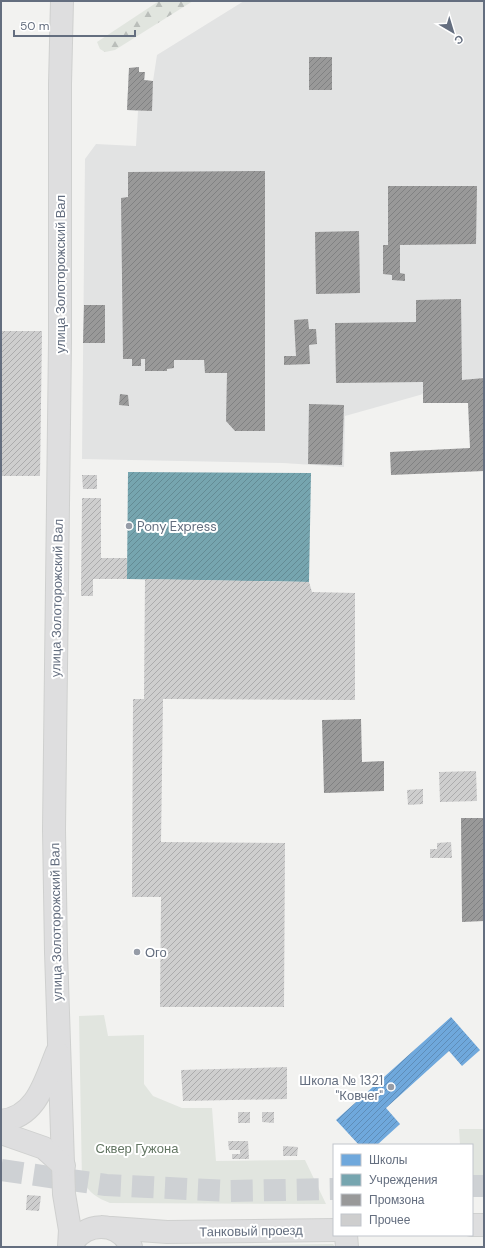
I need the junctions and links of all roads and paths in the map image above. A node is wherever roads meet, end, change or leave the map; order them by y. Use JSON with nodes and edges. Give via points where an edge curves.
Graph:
{"nodes":[{"id":1,"x":62,"y":1,"type":"edge"},
{"id":2,"x":60,"y":1046,"type":"junction"},
{"id":3,"x":1,"y":1121,"type":"edge"},
{"id":4,"x":1,"y":1133,"type":"edge"},
{"id":5,"x":64,"y":1166,"type":"junction"},
{"id":6,"x":64,"y":1194,"type":"junction"},
{"id":7,"x":473,"y":1225,"type":"edge"},
{"id":8,"x":484,"y":1225,"type":"edge"},
{"id":9,"x":108,"y":1228,"type":"junction"},
{"id":10,"x":333,"y":1230,"type":"edge"},
{"id":11,"x":168,"y":1232,"type":"junction"},
{"id":12,"x":346,"y":1236,"type":"edge"},
{"id":13,"x":70,"y":1247,"type":"edge"},
{"id":14,"x":131,"y":1247,"type":"edge"},
{"id":15,"x":144,"y":1247,"type":"edge"},
{"id":16,"x":347,"y":1247,"type":"edge"}],
"edges":[{"from":1,"to":2,"type":"street","name":"улица Золоторожский Вал","via":[[54,822]]},
{"from":2,"to":3,"type":"street","via":[[38,1097],[24,1114]]},
{"from":2,"to":5,"type":"street","name":"улица Золоторожский Вал"},
{"from":4,"to":5,"type":"street","via":[[44,1148]]},
{"from":5,"to":6,"type":"street","name":"улица Золоторожский Вал"},
{"from":6,"to":9,"type":"street","via":[[82,1215]]},
{"from":6,"to":13,"type":"street","name":"улица Золоторожский Вал"},
{"from":7,"to":8,"type":"street"},
{"from":9,"to":11,"type":"street","name":"Танковый проезд"},
{"from":9,"to":13,"type":"street","via":[[87,1230],[79,1234]]},
{"from":9,"to":14,"type":"street","via":[[126,1238]]},
{"from":10,"to":11,"type":"street","name":"Танковый проезд"},
{"from":11,"to":15,"type":"street","name":"Танковый проезд"},
{"from":12,"to":16,"type":"street"}]}
